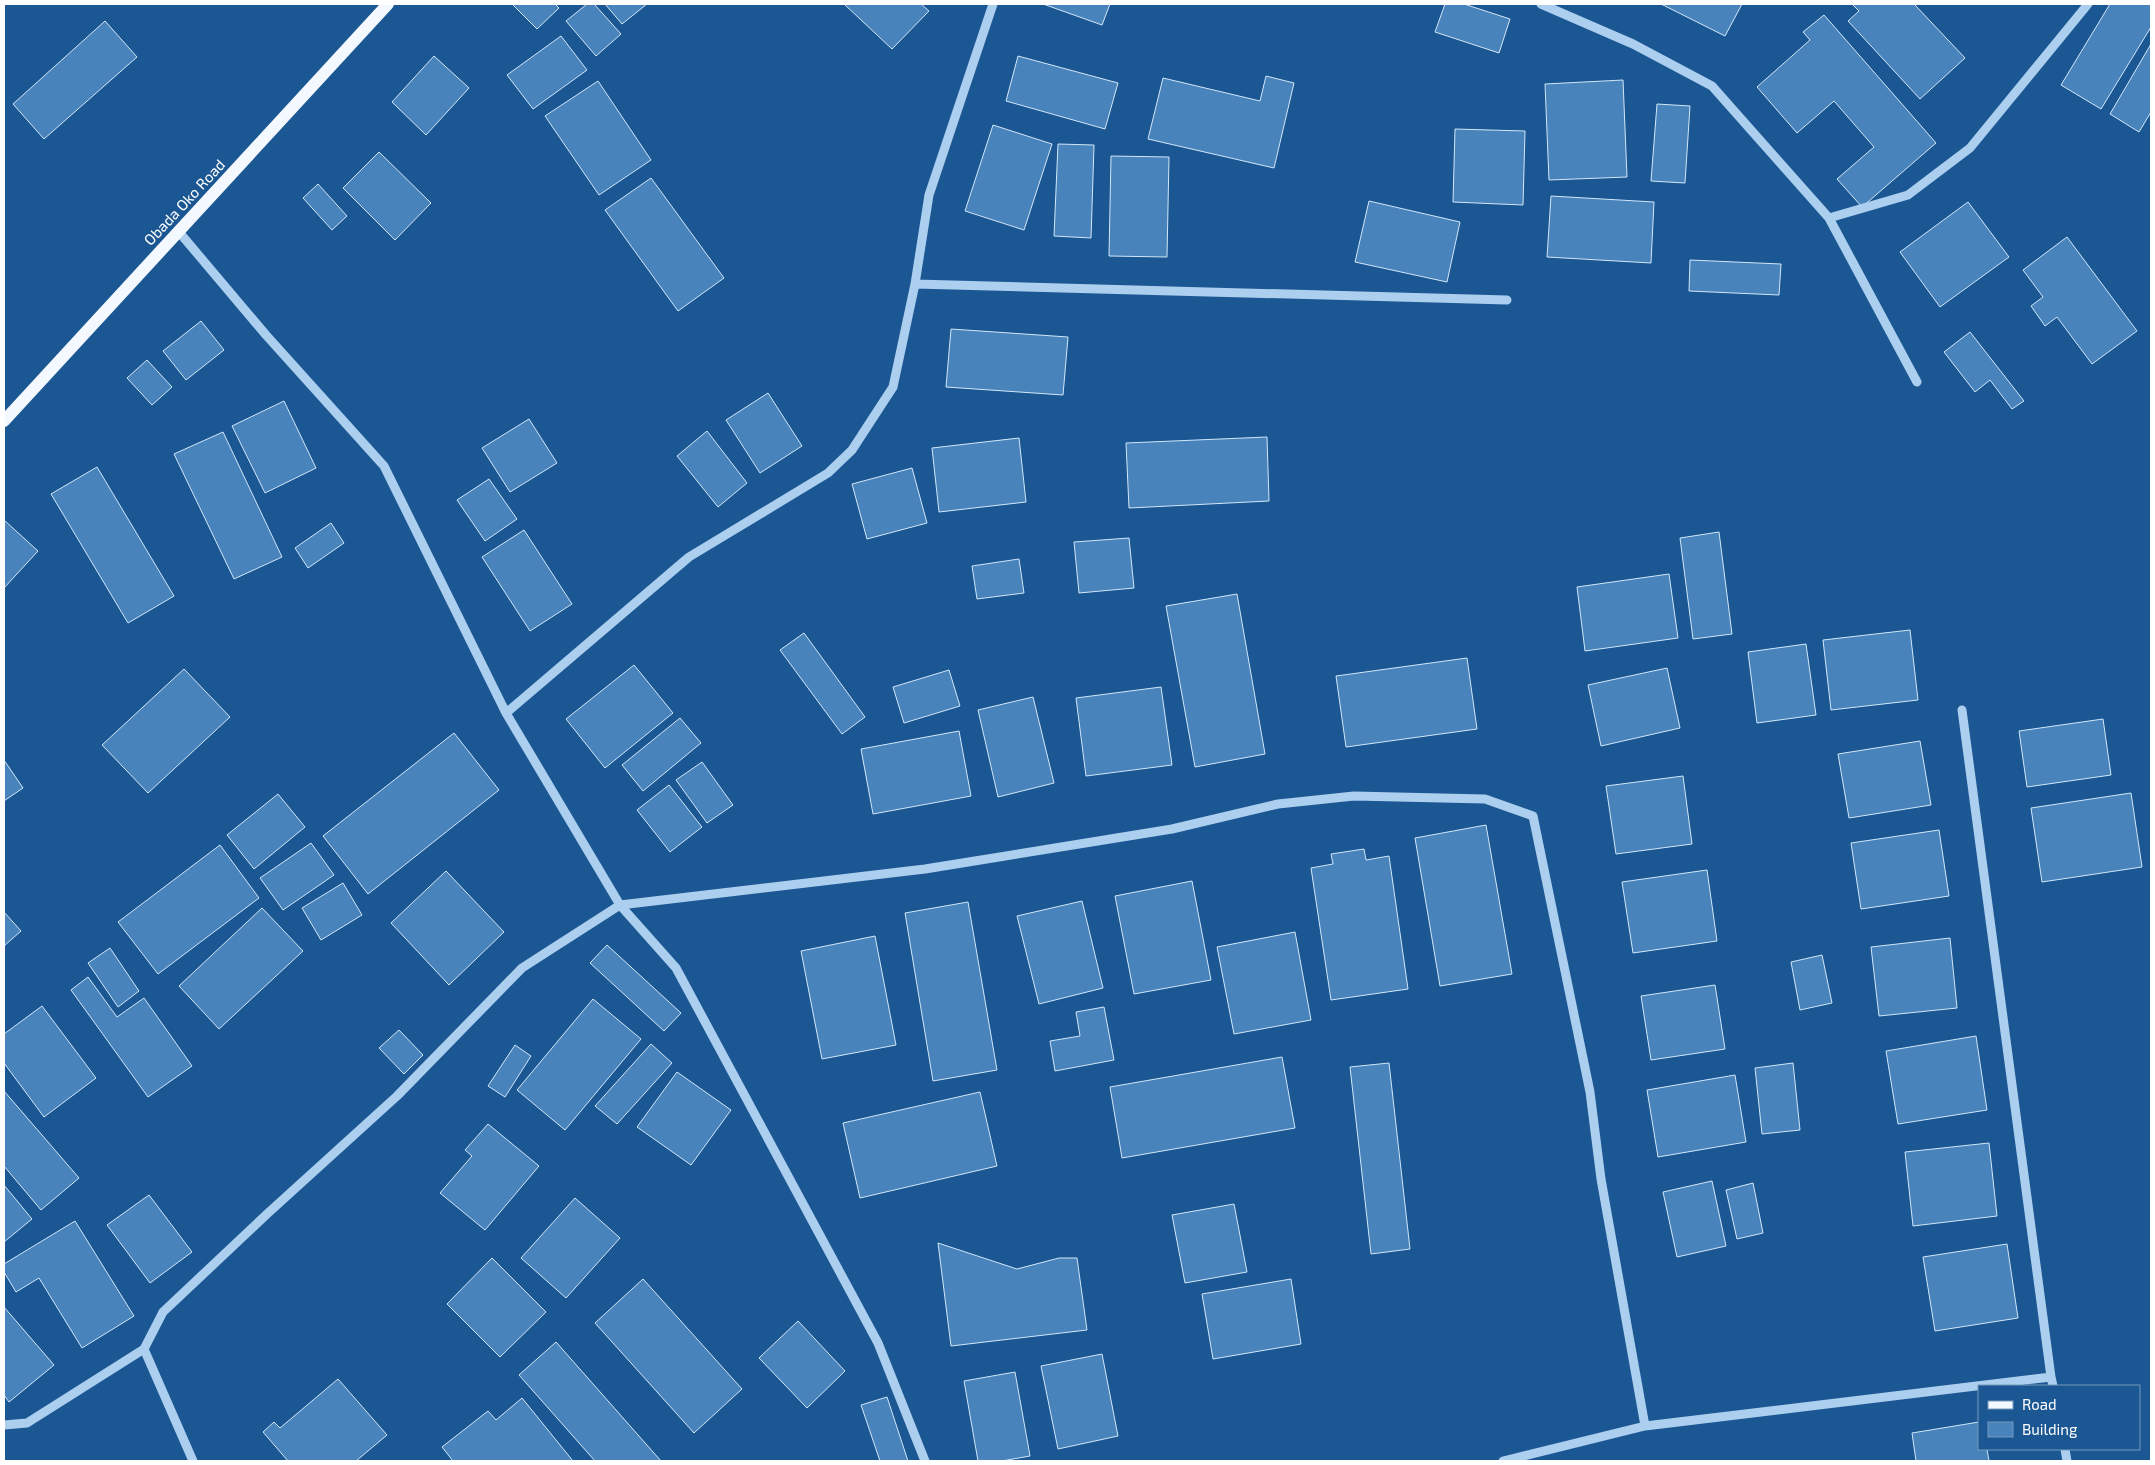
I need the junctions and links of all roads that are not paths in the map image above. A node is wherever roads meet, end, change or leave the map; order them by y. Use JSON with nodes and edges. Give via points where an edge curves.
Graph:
{"nodes":[{"id":1,"x":388,"y":4,"type":"edge"},
{"id":2,"x":993,"y":4,"type":"edge"},
{"id":3,"x":1541,"y":4,"type":"edge"},
{"id":4,"x":2088,"y":4,"type":"edge"},
{"id":5,"x":1829,"y":218,"type":"junction"},
{"id":6,"x":178,"y":232,"type":"junction"},
{"id":7,"x":915,"y":284,"type":"junction"},
{"id":8,"x":1506,"y":300,"type":"dead end"},
{"id":9,"x":1917,"y":382,"type":"dead end"},
{"id":10,"x":4,"y":421,"type":"edge"},
{"id":11,"x":1962,"y":710,"type":"dead end"},
{"id":12,"x":506,"y":713,"type":"junction"},
{"id":13,"x":620,"y":906,"type":"junction"},
{"id":14,"x":144,"y":1349,"type":"junction"},
{"id":15,"x":2052,"y":1382,"type":"edge"},
{"id":16,"x":2024,"y":1385,"type":"edge"},
{"id":17,"x":1978,"y":1390,"type":"edge"},
{"id":18,"x":4,"y":1425,"type":"edge"},
{"id":19,"x":1644,"y":1426,"type":"junction"},
{"id":20,"x":193,"y":1461,"type":"edge"},
{"id":21,"x":925,"y":1461,"type":"edge"},
{"id":22,"x":1503,"y":1461,"type":"edge"}],
"edges":[{"from":1,"to":6,"type":"main road","name":"Obada Oko Road"},
{"from":2,"to":7,"type":"street","via":[[929,194]]},
{"from":3,"to":5,"type":"street","via":[[1633,44],[1712,86]]},
{"from":4,"to":5,"type":"street","via":[[1970,148],[1908,195]]},
{"from":5,"to":9,"type":"street"},
{"from":6,"to":10,"type":"main road","name":"Obada Oko Road"},
{"from":6,"to":12,"type":"street","via":[[384,466]]},
{"from":7,"to":8,"type":"street"},
{"from":7,"to":12,"type":"street","via":[[892,387],[852,450],[828,473],[689,557]]},
{"from":11,"to":15,"type":"street"},
{"from":12,"to":13,"type":"street"},
{"from":13,"to":14,"type":"street","via":[[522,968],[397,1096],[163,1312]]},
{"from":13,"to":19,"type":"street","via":[[925,869],[1172,829],[1278,804],[1354,796],[1485,799],[1533,816],[1590,1092],[1601,1179]]},
{"from":13,"to":21,"type":"street","via":[[676,968],[878,1343]]},
{"from":14,"to":18,"type":"street","via":[[27,1424]]},
{"from":14,"to":20,"type":"street"},
{"from":15,"to":16,"type":"street"},
{"from":17,"to":19,"type":"street"},
{"from":19,"to":22,"type":"street"}]}
